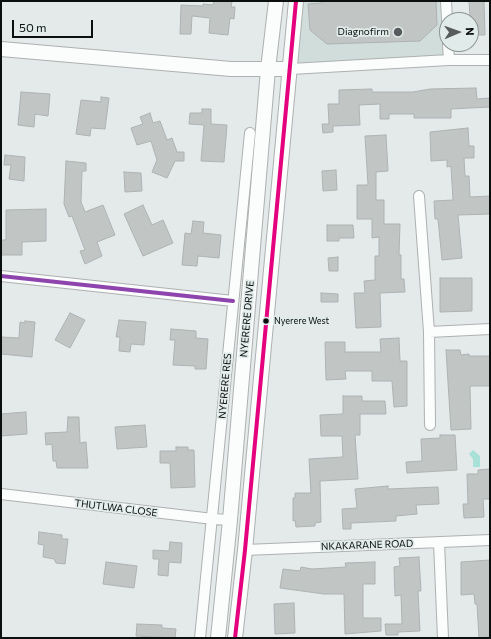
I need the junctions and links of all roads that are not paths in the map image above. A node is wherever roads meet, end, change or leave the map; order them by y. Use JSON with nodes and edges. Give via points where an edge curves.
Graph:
{"nodes":[{"id":1,"x":276,"y":1,"type":"edge"},
{"id":2,"x":296,"y":1,"type":"edge"},
{"id":3,"x":446,"y":1,"type":"edge"},
{"id":4,"x":447,"y":12,"type":"edge"},
{"id":5,"x":1,"y":49,"type":"edge"},
{"id":6,"x":448,"y":52,"type":"edge"},
{"id":7,"x":449,"y":60,"type":"junction"},
{"id":8,"x":490,"y":60,"type":"edge"},
{"id":9,"x":268,"y":69,"type":"junction"},
{"id":10,"x":290,"y":69,"type":"junction"},
{"id":11,"x":250,"y":133,"type":"dead end"},
{"id":12,"x":419,"y":196,"type":"dead end"},
{"id":13,"x":1,"y":276,"type":"edge"},
{"id":14,"x":233,"y":301,"type":"junction"},
{"id":15,"x":490,"y":330,"type":"edge"},
{"id":16,"x":429,"y":332,"type":"junction"},
{"id":17,"x":430,"y":425,"type":"dead end"},
{"id":18,"x":1,"y":494,"type":"edge"},
{"id":19,"x":213,"y":519,"type":"junction"},
{"id":20,"x":230,"y":520,"type":"junction"},
{"id":21,"x":490,"y":540,"type":"edge"},
{"id":22,"x":439,"y":542,"type":"junction"},
{"id":23,"x":245,"y":550,"type":"junction"},
{"id":24,"x":200,"y":638,"type":"edge"},
{"id":25,"x":218,"y":638,"type":"edge"},
{"id":26,"x":234,"y":638,"type":"edge"},
{"id":27,"x":443,"y":638,"type":"edge"}],
"edges":[{"from":1,"to":9,"type":"main road","name":"NYERERE DRIVE"},
{"from":2,"to":10,"type":"main road","name":"NYERERE DRIVE"},
{"from":3,"to":4,"type":"street"},
{"from":5,"to":9,"type":"main road","via":[[231,69]]},
{"from":6,"to":7,"type":"street"},
{"from":7,"to":8,"type":"street"},
{"from":7,"to":10,"type":"street"},
{"from":9,"to":10,"type":"main road"},
{"from":9,"to":20,"type":"main road","name":"NYERERE DRIVE"},
{"from":10,"to":23,"type":"main road","name":"NYERERE DRIVE"},
{"from":11,"to":14,"type":"street","name":"NYERERE RES"},
{"from":12,"to":16,"type":"street"},
{"from":13,"to":14,"type":"street"},
{"from":14,"to":19,"type":"street","name":"NYERERE RES"},
{"from":15,"to":16,"type":"street"},
{"from":16,"to":17,"type":"street"},
{"from":18,"to":19,"type":"street","name":"THUTLWA CLOSE"},
{"from":19,"to":20,"type":"street","name":"THUTLWA CLOSE"},
{"from":19,"to":24,"type":"street","name":"NYERERE RES"},
{"from":20,"to":25,"type":"main road","name":"NYERERE DRIVE"},
{"from":21,"to":22,"type":"street","name":"NKAKARANE ROAD"},
{"from":22,"to":23,"type":"street","name":"NKAKARANE ROAD"},
{"from":22,"to":27,"type":"street"},
{"from":23,"to":26,"type":"main road","name":"NYERERE DRIVE"}]}
